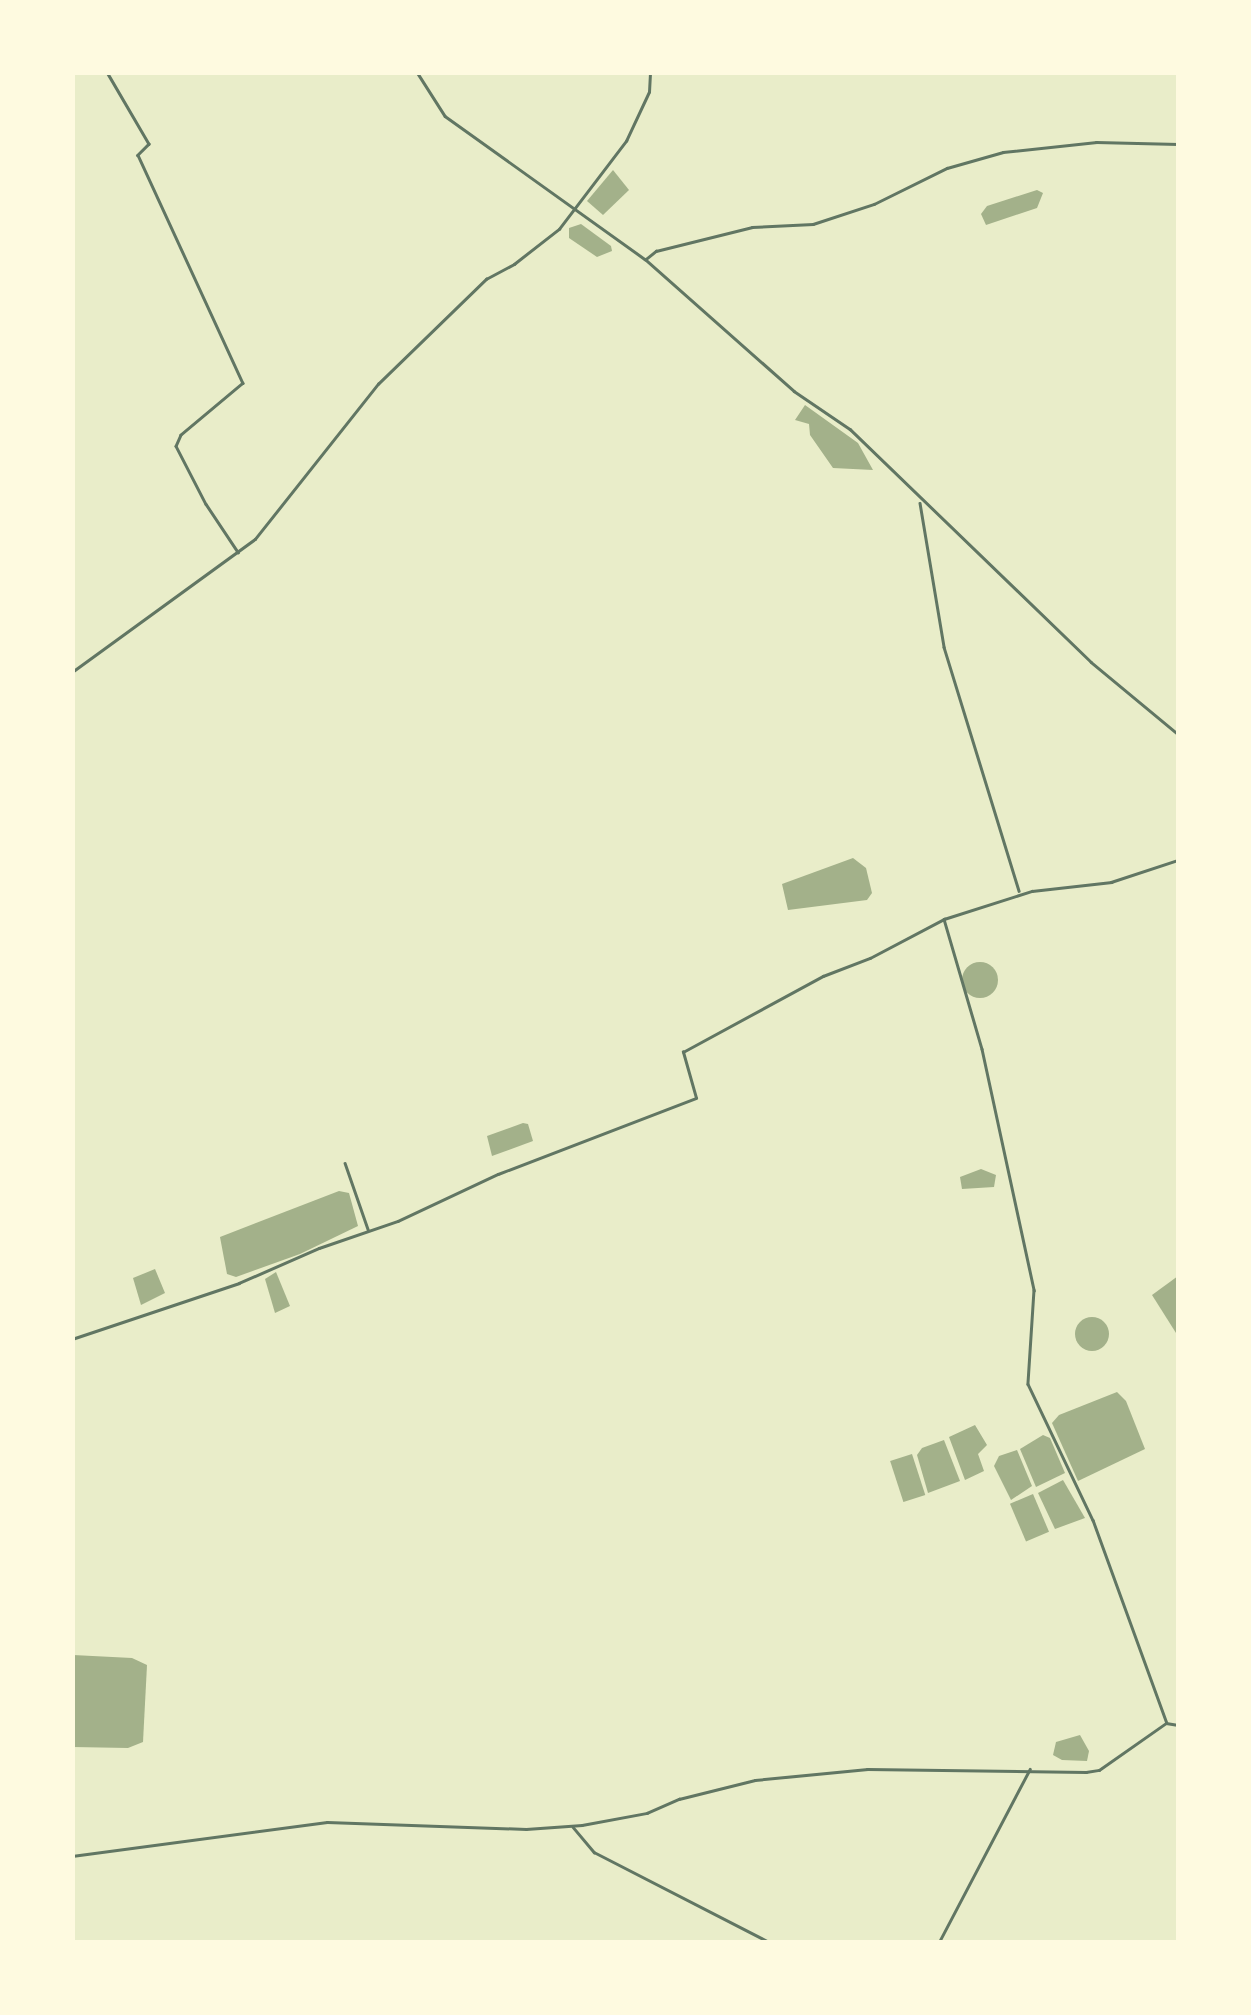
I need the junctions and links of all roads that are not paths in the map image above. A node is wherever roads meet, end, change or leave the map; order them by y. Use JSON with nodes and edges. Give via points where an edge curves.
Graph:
{"nodes":[{"id":1,"x":107,"y":72,"type":"edge"},
{"id":2,"x":417,"y":72,"type":"edge"},
{"id":3,"x":650,"y":72,"type":"edge"},
{"id":4,"x":1178,"y":144,"type":"edge"},
{"id":5,"x":576,"y":210,"type":"junction"},
{"id":6,"x":645,"y":260,"type":"junction"},
{"id":7,"x":920,"y":501,"type":"junction"},
{"id":8,"x":238,"y":552,"type":"junction"},
{"id":9,"x":72,"y":672,"type":"edge"},
{"id":10,"x":1178,"y":734,"type":"edge"},
{"id":11,"x":1178,"y":860,"type":"edge"},
{"id":12,"x":1020,"y":894,"type":"junction"},
{"id":13,"x":944,"y":919,"type":"junction"},
{"id":14,"x":346,"y":1163,"type":"dead end"},
{"id":15,"x":368,"y":1230,"type":"junction"},
{"id":16,"x":72,"y":1339,"type":"edge"},
{"id":17,"x":1166,"y":1723,"type":"junction"},
{"id":18,"x":1178,"y":1724,"type":"edge"},
{"id":19,"x":1031,"y":1768,"type":"junction"},
{"id":20,"x":572,"y":1826,"type":"junction"},
{"id":21,"x":72,"y":1856,"type":"edge"},
{"id":22,"x":770,"y":1942,"type":"edge"},
{"id":23,"x":939,"y":1942,"type":"edge"}],
"edges":[{"from":1,"to":8,"type":"street","via":[[149,144],[138,155],[244,382],[176,446]]},
{"from":2,"to":5,"type":"street","via":[[445,116]]},
{"from":3,"to":5,"type":"street","via":[[649,92],[626,142]]},
{"from":4,"to":6,"type":"street","via":[[1096,142],[1003,152],[813,224],[752,227],[656,251]]},
{"from":5,"to":6,"type":"street"},
{"from":5,"to":8,"type":"street","via":[[514,264],[486,279],[418,343],[287,504]]},
{"from":6,"to":7,"type":"street","via":[[868,445]]},
{"from":7,"to":10,"type":"street"},
{"from":7,"to":12,"type":"street","via":[[944,647]]},
{"from":8,"to":9,"type":"street"},
{"from":11,"to":12,"type":"street","via":[[1111,882]]},
{"from":12,"to":13,"type":"street"},
{"from":13,"to":15,"type":"street","via":[[683,1052],[696,1098]]},
{"from":13,"to":17,"type":"street","via":[[982,1049],[1034,1290],[1028,1384],[1093,1520]]},
{"from":14,"to":15,"type":"street"},
{"from":15,"to":16,"type":"street","via":[[239,1283]]},
{"from":17,"to":18,"type":"street"},
{"from":17,"to":19,"type":"street","via":[[1099,1770]]},
{"from":19,"to":20,"type":"street","via":[[867,1769],[755,1780]]},
{"from":19,"to":23,"type":"street"},
{"from":20,"to":21,"type":"street","via":[[326,1822]]},
{"from":20,"to":22,"type":"street","via":[[594,1852]]}]}
